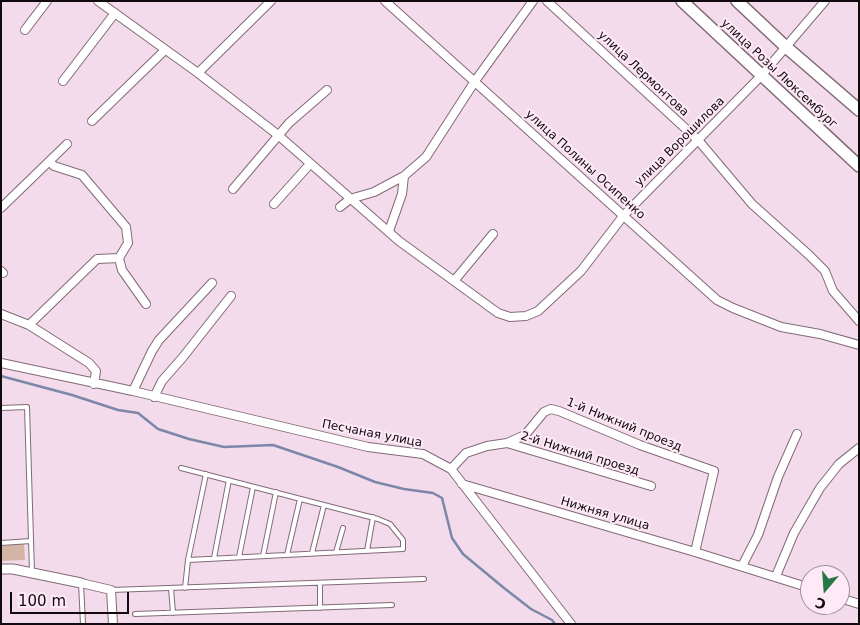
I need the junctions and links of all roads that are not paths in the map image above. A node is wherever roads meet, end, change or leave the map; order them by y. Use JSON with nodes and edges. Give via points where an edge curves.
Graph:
{"nodes":[{"id":1,"x":47,"y":1,"type":"edge"},
{"id":2,"x":98,"y":1,"type":"edge"},
{"id":3,"x":271,"y":1,"type":"edge"},
{"id":4,"x":385,"y":1,"type":"edge"},
{"id":5,"x":533,"y":1,"type":"edge"},
{"id":6,"x":547,"y":1,"type":"edge"},
{"id":7,"x":682,"y":1,"type":"edge"},
{"id":8,"x":737,"y":1,"type":"edge"},
{"id":9,"x":825,"y":1,"type":"edge"},
{"id":10,"x":115,"y":13,"type":"junction"},
{"id":11,"x":25,"y":30,"type":"dead end"},
{"id":12,"x":786,"y":47,"type":"junction"},
{"id":13,"x":165,"y":50,"type":"junction"},
{"id":14,"x":198,"y":74,"type":"junction"},
{"id":15,"x":761,"y":76,"type":"junction"},
{"id":16,"x":475,"y":81,"type":"junction"},
{"id":17,"x":63,"y":82,"type":"dead end"},
{"id":18,"x":327,"y":90,"type":"dead end"},
{"id":19,"x":859,"y":110,"type":"edge"},
{"id":20,"x":92,"y":122,"type":"dead end"},
{"id":21,"x":278,"y":135,"type":"junction"},
{"id":22,"x":698,"y":140,"type":"junction"},
{"id":23,"x":67,"y":144,"type":"dead end"},
{"id":24,"x":50,"y":162,"type":"junction"},
{"id":25,"x":310,"y":164,"type":"junction"},
{"id":26,"x":859,"y":166,"type":"edge"},
{"id":27,"x":404,"y":176,"type":"junction"},
{"id":28,"x":234,"y":189,"type":"dead end"},
{"id":29,"x":350,"y":199,"type":"junction"},
{"id":30,"x":274,"y":204,"type":"dead end"},
{"id":31,"x":340,"y":207,"type":"dead end"},
{"id":32,"x":1,"y":208,"type":"edge"},
{"id":33,"x":624,"y":215,"type":"junction"},
{"id":34,"x":389,"y":231,"type":"junction"},
{"id":35,"x":493,"y":234,"type":"dead end"},
{"id":36,"x":119,"y":258,"type":"junction"},
{"id":37,"x":454,"y":281,"type":"junction"},
{"id":38,"x":212,"y":283,"type":"dead end"},
{"id":39,"x":232,"y":296,"type":"dead end"},
{"id":40,"x":146,"y":304,"type":"dead end"},
{"id":41,"x":1,"y":314,"type":"edge"},
{"id":42,"x":859,"y":321,"type":"edge"},
{"id":43,"x":29,"y":325,"type":"junction"},
{"id":44,"x":859,"y":345,"type":"edge"},
{"id":45,"x":1,"y":363,"type":"edge"},
{"id":46,"x":94,"y":384,"type":"junction"},
{"id":47,"x":133,"y":391,"type":"junction"},
{"id":48,"x":154,"y":397,"type":"junction"},
{"id":49,"x":1,"y":408,"type":"edge"},
{"id":50,"x":796,"y":434,"type":"dead end"},
{"id":51,"x":507,"y":443,"type":"junction"},
{"id":52,"x":859,"y":448,"type":"edge"},
{"id":53,"x":181,"y":468,"type":"dead end"},
{"id":54,"x":451,"y":469,"type":"junction"},
{"id":55,"x":206,"y":474,"type":"junction"},
{"id":56,"x":229,"y":480,"type":"junction"},
{"id":57,"x":462,"y":483,"type":"junction"},
{"id":58,"x":253,"y":486,"type":"junction"},
{"id":59,"x":651,"y":486,"type":"dead end"},
{"id":60,"x":276,"y":492,"type":"junction"},
{"id":61,"x":300,"y":498,"type":"junction"},
{"id":62,"x":324,"y":505,"type":"junction"},
{"id":63,"x":373,"y":517,"type":"junction"},
{"id":64,"x":343,"y":528,"type":"dead end"},
{"id":65,"x":31,"y":541,"type":"junction"},
{"id":66,"x":1,"y":543,"type":"edge"},
{"id":67,"x":367,"y":551,"type":"junction"},
{"id":68,"x":336,"y":552,"type":"junction"},
{"id":69,"x":695,"y":552,"type":"junction"},
{"id":70,"x":312,"y":553,"type":"junction"},
{"id":71,"x":287,"y":555,"type":"junction"},
{"id":72,"x":264,"y":556,"type":"junction"},
{"id":73,"x":239,"y":557,"type":"junction"},
{"id":74,"x":214,"y":558,"type":"junction"},
{"id":75,"x":188,"y":560,"type":"junction"},
{"id":76,"x":742,"y":566,"type":"junction"},
{"id":77,"x":1,"y":569,"type":"edge"},
{"id":78,"x":32,"y":573,"type":"junction"},
{"id":79,"x":776,"y":576,"type":"junction"},
{"id":80,"x":424,"y":579,"type":"dead end"},
{"id":81,"x":81,"y":583,"type":"junction"},
{"id":82,"x":320,"y":583,"type":"junction"},
{"id":83,"x":800,"y":584,"type":"edge"},
{"id":84,"x":171,"y":588,"type":"junction"},
{"id":85,"x":185,"y":588,"type":"junction"},
{"id":86,"x":111,"y":590,"type":"junction"},
{"id":87,"x":392,"y":605,"type":"dead end"},
{"id":88,"x":320,"y":608,"type":"junction"},
{"id":89,"x":172,"y":613,"type":"junction"},
{"id":90,"x":135,"y":614,"type":"dead end"},
{"id":91,"x":83,"y":624,"type":"edge"},
{"id":92,"x":113,"y":624,"type":"edge"},
{"id":93,"x":571,"y":624,"type":"edge"}],
"edges":[{"from":1,"to":11,"type":"street"},
{"from":2,"to":10,"type":"street"},
{"from":3,"to":14,"type":"street"},
{"from":4,"to":16,"type":"street","name":"улица Полины Осипенко"},
{"from":5,"to":16,"type":"street"},
{"from":6,"to":22,"type":"street","name":"улица Лермонтова"},
{"from":7,"to":15,"type":"main road","name":"улица Розы Люксембург"},
{"from":8,"to":12,"type":"main road","name":"улица Розы Люксембург"},
{"from":9,"to":12,"type":"street","name":"улица Ворошилова"},
{"from":10,"to":13,"type":"street"},
{"from":10,"to":17,"type":"street"},
{"from":12,"to":15,"type":"street","name":"улица Ворошилова"},
{"from":12,"to":19,"type":"main road","name":"улица Розы Люксембург"},
{"from":13,"to":14,"type":"street"},
{"from":13,"to":20,"type":"street"},
{"from":14,"to":21,"type":"street"},
{"from":15,"to":22,"type":"street","name":"улица Ворошилова"},
{"from":15,"to":26,"type":"main road","name":"улица Розы Люксембург"},
{"from":16,"to":27,"type":"street","via":[[426,157]]},
{"from":16,"to":33,"type":"street","name":"улица Полины Осипенко"},
{"from":18,"to":21,"type":"street"},
{"from":21,"to":25,"type":"street"},
{"from":21,"to":28,"type":"street"},
{"from":22,"to":33,"type":"street","name":"улица Ворошилова"},
{"from":22,"to":42,"type":"street","name":"улица Лермонтова","via":[[752,204],[825,272],[833,291]]},
{"from":23,"to":24,"type":"street"},
{"from":24,"to":32,"type":"street"},
{"from":24,"to":36,"type":"street","via":[[82,175],[126,226],[128,243]]},
{"from":25,"to":29,"type":"street"},
{"from":25,"to":30,"type":"street"},
{"from":27,"to":29,"type":"street","via":[[374,192]]},
{"from":27,"to":34,"type":"street","via":[[402,194]]},
{"from":29,"to":31,"type":"street"},
{"from":29,"to":34,"type":"street"},
{"from":33,"to":37,"type":"street","name":"улица Ворошилова","via":[[581,271],[538,311],[526,316],[510,317],[498,313]]},
{"from":33,"to":44,"type":"street","name":"улица Полины Осипенко","via":[[718,300],[782,327]]},
{"from":34,"to":37,"type":"street"},
{"from":35,"to":37,"type":"street"},
{"from":36,"to":40,"type":"street","via":[[122,270]]},
{"from":36,"to":43,"type":"street","via":[[97,259]]},
{"from":38,"to":47,"type":"street","via":[[160,340]]},
{"from":39,"to":48,"type":"street","via":[[162,381]]},
{"from":41,"to":43,"type":"street"},
{"from":43,"to":46,"type":"street","via":[[89,363],[96,371]]},
{"from":45,"to":46,"type":"street","name":"Песчаная улица"},
{"from":46,"to":47,"type":"street","name":"Песчаная улица"},
{"from":47,"to":48,"type":"street","name":"Песчаная улица"},
{"from":48,"to":54,"type":"street","name":"Песчаная улица","via":[[368,448],[423,454]]},
{"from":49,"to":65,"type":"lane","via":[[27,407]]},
{"from":50,"to":76,"type":"street","via":[[758,535]]},
{"from":51,"to":54,"type":"street","name":"2-й Нижний проезд","via":[[466,453]]},
{"from":51,"to":59,"type":"street","name":"2-й Нижний проезд"},
{"from":51,"to":69,"type":"street","name":"1-й Нижний проезд","via":[[524,435],[544,412],[551,409],[714,471]]},
{"from":52,"to":79,"type":"street","via":[[820,488],[794,533]]},
{"from":53,"to":55,"type":"lane"},
{"from":54,"to":57,"type":"street","name":"Песчаная улица"},
{"from":55,"to":56,"type":"lane"},
{"from":55,"to":75,"type":"lane"},
{"from":56,"to":58,"type":"lane"},
{"from":56,"to":74,"type":"lane"},
{"from":57,"to":69,"type":"street","name":"Нижняя улица"},
{"from":57,"to":93,"type":"street","name":"Песчаная улица"},
{"from":58,"to":60,"type":"lane"},
{"from":58,"to":73,"type":"lane"},
{"from":60,"to":61,"type":"lane"},
{"from":60,"to":72,"type":"lane"},
{"from":61,"to":62,"type":"lane"},
{"from":61,"to":71,"type":"lane"},
{"from":62,"to":63,"type":"lane"},
{"from":62,"to":70,"type":"lane"},
{"from":63,"to":67,"type":"lane"},
{"from":63,"to":67,"type":"lane","via":[[390,524],[397,531],[403,540],[403,549]]},
{"from":64,"to":68,"type":"lane"},
{"from":65,"to":66,"type":"lane"},
{"from":65,"to":78,"type":"lane"},
{"from":67,"to":68,"type":"lane"},
{"from":68,"to":70,"type":"lane"},
{"from":69,"to":76,"type":"street","name":"Нижняя улица"},
{"from":70,"to":71,"type":"lane"},
{"from":71,"to":72,"type":"lane"},
{"from":72,"to":73,"type":"lane"},
{"from":73,"to":74,"type":"lane"},
{"from":74,"to":75,"type":"lane"},
{"from":75,"to":85,"type":"lane"},
{"from":76,"to":79,"type":"street","name":"Нижняя улица"},
{"from":77,"to":78,"type":"street","via":[[13,568]]},
{"from":78,"to":81,"type":"street"},
{"from":79,"to":83,"type":"street","name":"Нижняя улица"},
{"from":80,"to":82,"type":"lane"},
{"from":81,"to":86,"type":"street"},
{"from":81,"to":91,"type":"lane"},
{"from":82,"to":85,"type":"lane"},
{"from":82,"to":88,"type":"lane"},
{"from":84,"to":85,"type":"lane"},
{"from":84,"to":86,"type":"lane"},
{"from":84,"to":89,"type":"lane"},
{"from":86,"to":92,"type":"street"},
{"from":87,"to":88,"type":"lane"},
{"from":88,"to":89,"type":"lane"},
{"from":89,"to":90,"type":"lane"}]}
